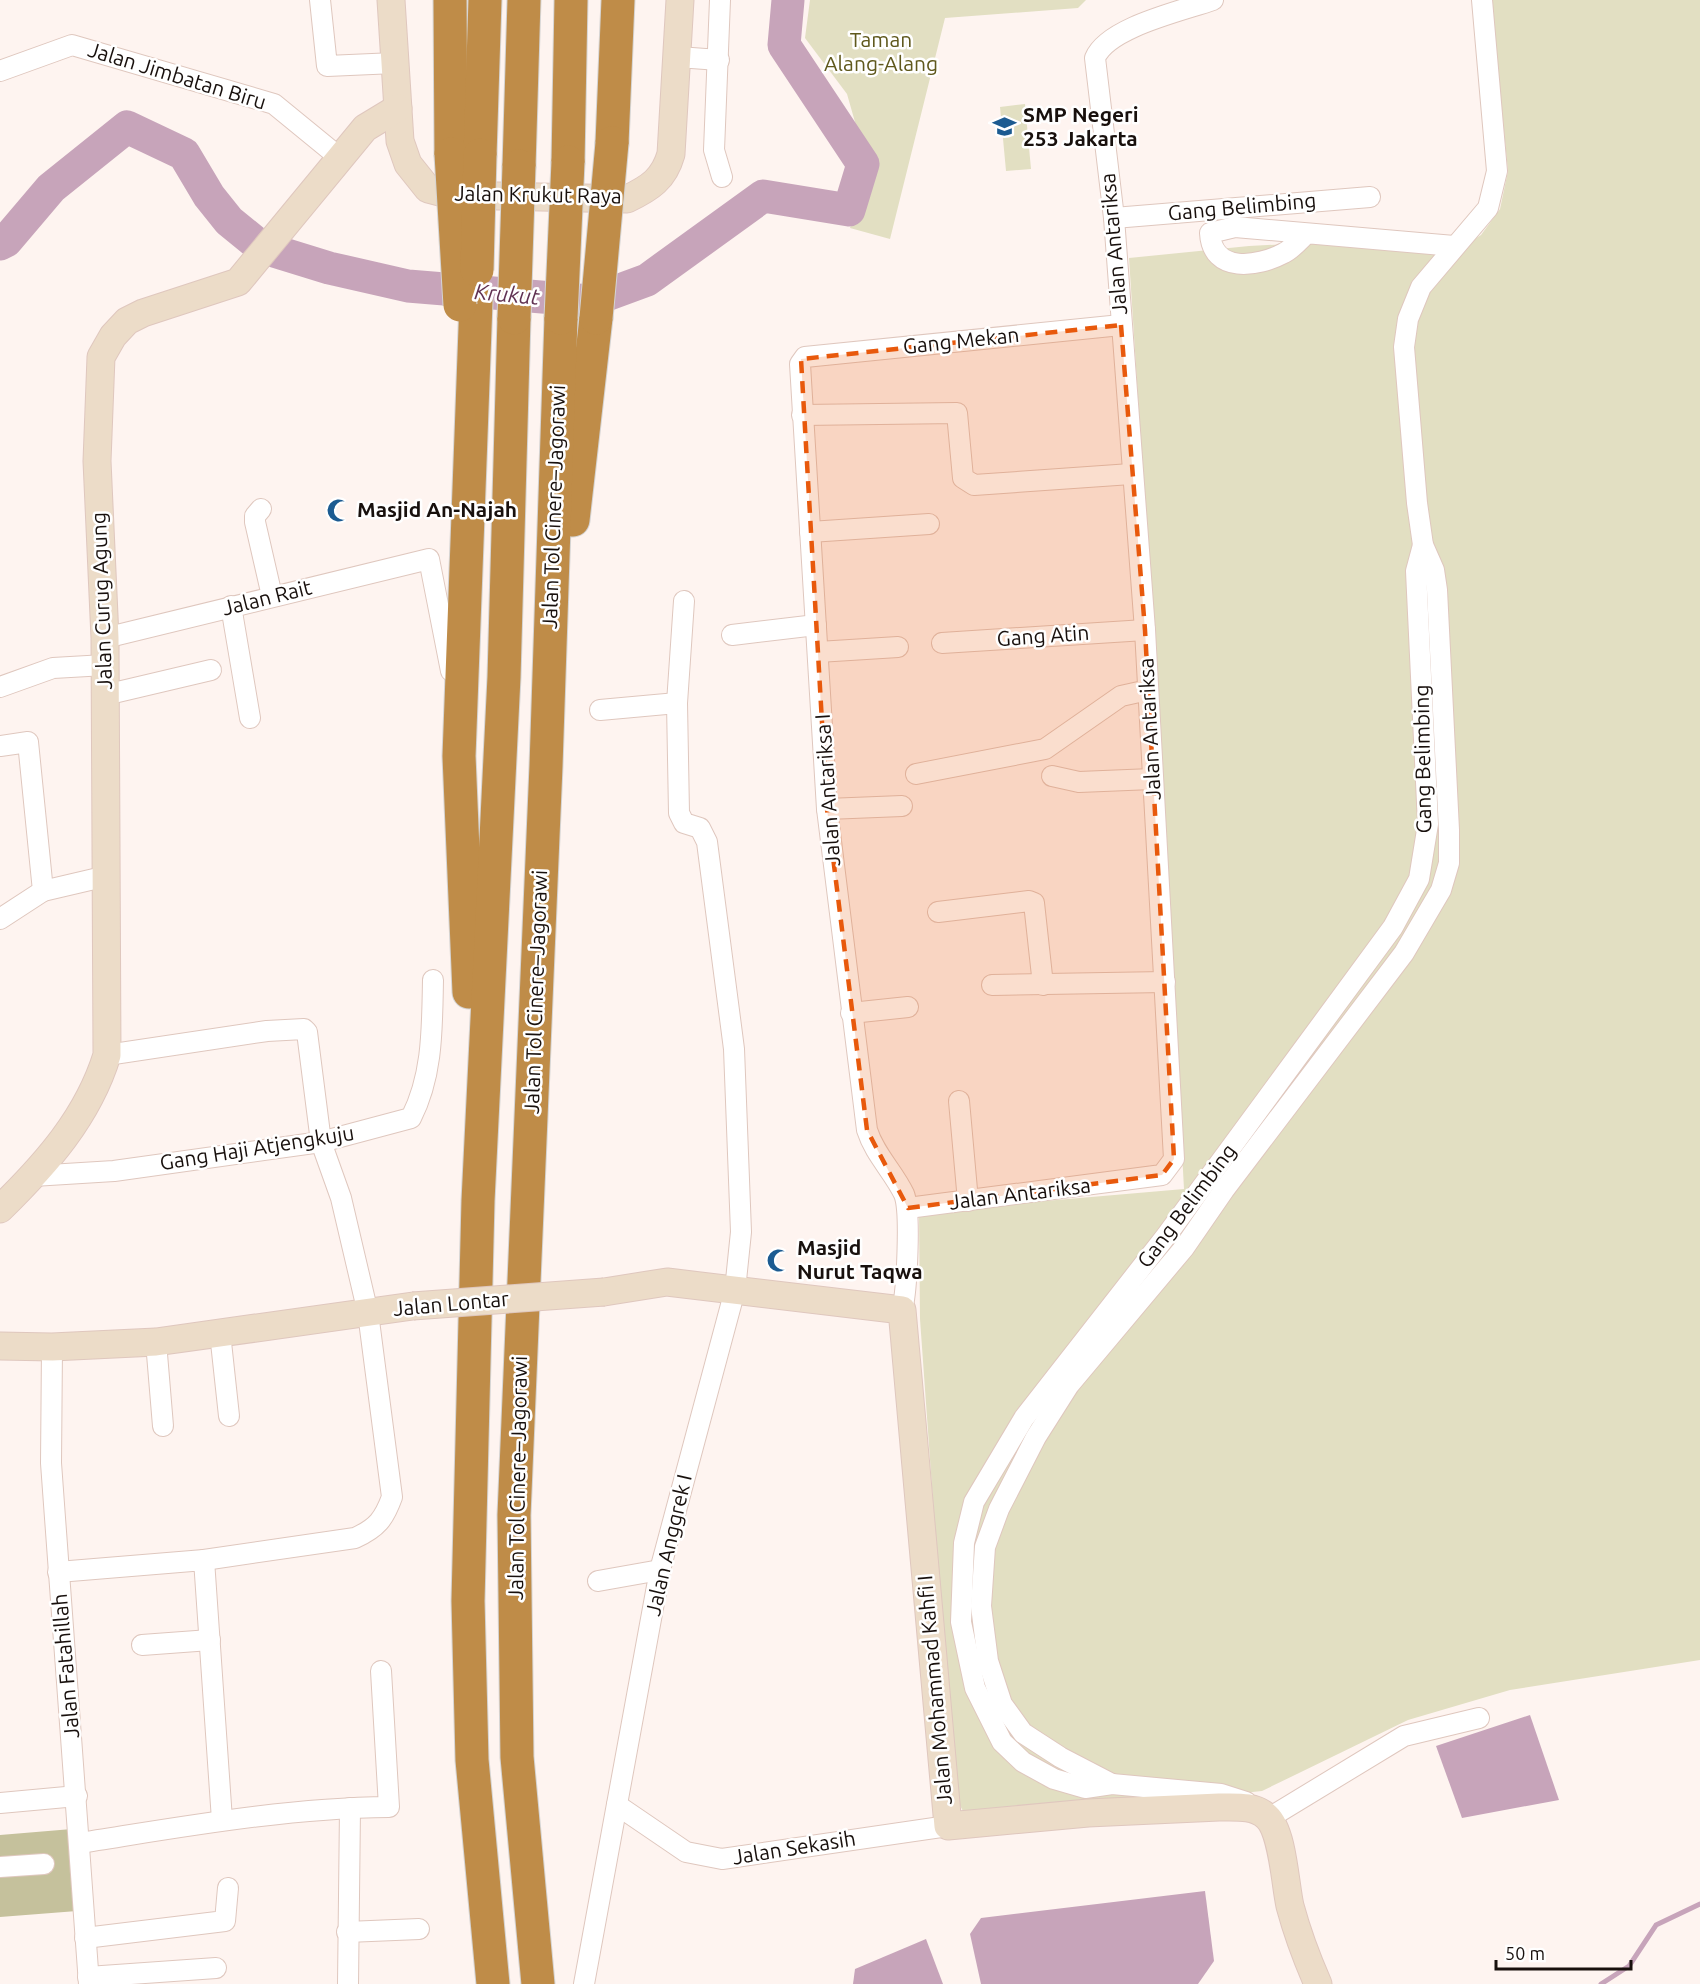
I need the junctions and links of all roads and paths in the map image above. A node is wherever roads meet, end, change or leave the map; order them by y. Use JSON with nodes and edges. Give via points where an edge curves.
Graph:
{"nodes":[{"id":1,"x":320,"y":0,"type":"edge"},
{"id":2,"x":392,"y":0,"type":"edge"},
{"id":3,"x":450,"y":0,"type":"edge"},
{"id":4,"x":485,"y":0,"type":"edge"},
{"id":5,"x":524,"y":0,"type":"edge"},
{"id":6,"x":572,"y":0,"type":"edge"},
{"id":7,"x":618,"y":0,"type":"edge"},
{"id":8,"x":680,"y":0,"type":"edge"},
{"id":9,"x":720,"y":0,"type":"edge"},
{"id":10,"x":1213,"y":0,"type":"edge"},
{"id":11,"x":1482,"y":0,"type":"edge"},
{"id":12,"x":678,"y":57,"type":"junction"},
{"id":13,"x":719,"y":60,"type":"junction"},
{"id":14,"x":395,"y":63,"type":"junction"},
{"id":15,"x":0,"y":71,"type":"edge"},
{"id":16,"x":398,"y":108,"type":"junction"},
{"id":17,"x":466,"y":155,"type":"junction"},
{"id":18,"x":340,"y":158,"type":"junction"},
{"id":19,"x":722,"y":177,"type":"dead end"},
{"id":20,"x":1370,"y":197,"type":"dead end"},
{"id":21,"x":1114,"y":218,"type":"junction"},
{"id":22,"x":1305,"y":235,"type":"dead end"},
{"id":23,"x":1454,"y":246,"type":"junction"},
{"id":24,"x":1121,"y":325,"type":"junction"},
{"id":25,"x":801,"y":359,"type":"joint"},
{"id":26,"x":802,"y":415,"type":"junction"},
{"id":27,"x":1131,"y":474,"type":"junction"},
{"id":28,"x":261,"y":509,"type":"dead end"},
{"id":29,"x":929,"y":524,"type":"dead end"},
{"id":30,"x":810,"y":532,"type":"junction"},
{"id":31,"x":1423,"y":545,"type":"junction"},
{"id":32,"x":272,"y":596,"type":"junction"},
{"id":33,"x":684,"y":601,"type":"dead end"},
{"id":34,"x":231,"y":606,"type":"junction"},
{"id":35,"x":816,"y":626,"type":"junction"},
{"id":36,"x":1145,"y":630,"type":"junction"},
{"id":37,"x":732,"y":635,"type":"dead end"},
{"id":38,"x":105,"y":639,"type":"junction"},
{"id":39,"x":942,"y":643,"type":"dead end"},
{"id":40,"x":898,"y":647,"type":"dead end"},
{"id":41,"x":818,"y":652,"type":"junction"},
{"id":42,"x":105,"y":665,"type":"junction"},
{"id":43,"x":211,"y":670,"type":"dead end"},
{"id":44,"x":451,"y":671,"type":"dead end"},
{"id":45,"x":0,"y":687,"type":"edge"},
{"id":46,"x":1148,"y":690,"type":"junction"},
{"id":47,"x":105,"y":695,"type":"junction"},
{"id":48,"x":677,"y":703,"type":"junction"},
{"id":49,"x":600,"y":710,"type":"dead end"},
{"id":50,"x":250,"y":718,"type":"dead end"},
{"id":51,"x":0,"y":746,"type":"edge"},
{"id":52,"x":546,"y":766,"type":"junction"},
{"id":53,"x":916,"y":774,"type":"dead end"},
{"id":54,"x":1052,"y":776,"type":"dead end"},
{"id":55,"x":1152,"y":780,"type":"junction"},
{"id":56,"x":902,"y":806,"type":"dead end"},
{"id":57,"x":827,"y":809,"type":"junction"},
{"id":58,"x":107,"y":876,"type":"junction"},
{"id":59,"x":1419,"y":879,"type":"junction"},
{"id":60,"x":1441,"y":890,"type":"junction"},
{"id":61,"x":43,"y":891,"type":"junction"},
{"id":62,"x":938,"y":912,"type":"dead end"},
{"id":63,"x":0,"y":919,"type":"edge"},
{"id":64,"x":433,"y":980,"type":"dead end"},
{"id":65,"x":1164,"y":982,"type":"junction"},
{"id":66,"x":992,"y":985,"type":"dead end"},
{"id":67,"x":1042,"y":985,"type":"junction"},
{"id":68,"x":908,"y":1007,"type":"dead end"},
{"id":69,"x":851,"y":1013,"type":"junction"},
{"id":70,"x":107,"y":1055,"type":"junction"},
{"id":71,"x":959,"y":1101,"type":"dead end"},
{"id":72,"x":321,"y":1142,"type":"junction"},
{"id":73,"x":33,"y":1176,"type":"junction"},
{"id":74,"x":477,"y":1201,"type":"junction"},
{"id":75,"x":968,"y":1201,"type":"junction"},
{"id":76,"x":0,"y":1209,"type":"edge"},
{"id":77,"x":908,"y":1209,"type":"junction"},
{"id":78,"x":735,"y":1290,"type":"junction"},
{"id":79,"x":902,"y":1310,"type":"junction"},
{"id":80,"x":368,"y":1313,"type":"junction"},
{"id":81,"x":220,"y":1333,"type":"junction"},
{"id":82,"x":156,"y":1342,"type":"junction"},
{"id":83,"x":0,"y":1346,"type":"edge"},
{"id":84,"x":52,"y":1347,"type":"junction"},
{"id":85,"x":229,"y":1416,"type":"dead end"},
{"id":86,"x":163,"y":1426,"type":"dead end"},
{"id":87,"x":204,"y":1560,"type":"junction"},
{"id":88,"x":660,"y":1570,"type":"junction"},
{"id":89,"x":58,"y":1572,"type":"junction"},
{"id":90,"x":598,"y":1581,"type":"dead end"},
{"id":91,"x":210,"y":1640,"type":"junction"},
{"id":92,"x":142,"y":1644,"type":"dead end"},
{"id":93,"x":381,"y":1671,"type":"dead end"},
{"id":94,"x":1479,"y":1719,"type":"dead end"},
{"id":95,"x":1060,"y":1758,"type":"junction"},
{"id":96,"x":1054,"y":1779,"type":"junction"},
{"id":97,"x":1112,"y":1784,"type":"junction"},
{"id":98,"x":77,"y":1796,"type":"junction"},
{"id":99,"x":0,"y":1803,"type":"edge"},
{"id":100,"x":617,"y":1805,"type":"junction"},
{"id":101,"x":350,"y":1808,"type":"junction"},
{"id":102,"x":1264,"y":1814,"type":"junction"},
{"id":103,"x":222,"y":1820,"type":"junction"},
{"id":104,"x":948,"y":1826,"type":"junction"},
{"id":105,"x":79,"y":1843,"type":"junction"},
{"id":106,"x":44,"y":1864,"type":"dead end"},
{"id":107,"x":0,"y":1867,"type":"edge"},
{"id":108,"x":228,"y":1888,"type":"dead end"},
{"id":109,"x":419,"y":1929,"type":"dead end"},
{"id":110,"x":347,"y":1932,"type":"junction"},
{"id":111,"x":85,"y":1938,"type":"junction"},
{"id":112,"x":216,"y":1968,"type":"dead end"},
{"id":113,"x":88,"y":1981,"type":"edge"},
{"id":114,"x":348,"y":1984,"type":"edge"},
{"id":115,"x":493,"y":1984,"type":"edge"},
{"id":116,"x":538,"y":1984,"type":"edge"},
{"id":117,"x":584,"y":1984,"type":"edge"},
{"id":118,"x":1318,"y":1984,"type":"edge"}],
"edges":[{"from":1,"to":14,"type":"street","via":[[327,66]]},
{"from":2,"to":14,"type":"street","name":"Jalan Krukut Raya"},
{"from":3,"to":17,"type":"highway"},
{"from":4,"to":17,"type":"highway"},
{"from":5,"to":74,"type":"highway","bridge":true,"via":[[504,677]]},
{"from":6,"to":52,"type":"highway","name":"Jalan Tol Cinere–Jagorawi","bridge":true},
{"from":7,"to":52,"type":"highway","bridge":true,"via":[[612,143],[596,318]]},
{"from":8,"to":12,"type":"street","name":"Jalan Krukut Raya"},
{"from":9,"to":13,"type":"street"},
{"from":10,"to":21,"type":"street","name":"Jalan Antariksa","via":[[1123,32],[1099,48],[1095,58]]},
{"from":11,"to":23,"type":"street","name":"Gang Belimbing","via":[[1497,171],[1488,208]]},
{"from":12,"to":13,"type":"street"},
{"from":12,"to":16,"type":"street","name":"Jalan Krukut Raya","via":[[671,154],[666,171],[652,187],[627,199],[451,195],[428,189],[408,165],[400,141]]},
{"from":13,"to":19,"type":"street","via":[[714,150]]},
{"from":14,"to":16,"type":"street","name":"Jalan Krukut Raya"},
{"from":15,"to":18,"type":"street","name":"Jalan Jimbatan Biru","via":[[72,45],[93,50],[274,104]]},
{"from":16,"to":18,"type":"street","name":"Jalan Curug Agung","via":[[365,128]]},
{"from":17,"to":74,"type":"highway","bridge":true,"via":[[468,470],[459,756]]},
{"from":18,"to":38,"type":"street","name":"Jalan Curug Agung","via":[[238,282],[127,321],[101,357],[97,461]]},
{"from":20,"to":21,"type":"street","name":"Gang Belimbing"},
{"from":21,"to":24,"type":"street","name":"Jalan Antariksa"},
{"from":22,"to":23,"type":"street","via":[[1367,236]]},
{"from":23,"to":31,"type":"street","name":"Gang Belimbing","via":[[1421,287],[1408,319],[1404,347]]},
{"from":24,"to":25,"type":"street","name":"Gang Mekan"},
{"from":24,"to":27,"type":"street","name":"Jalan Antariksa"},
{"from":25,"to":26,"type":"street","name":"Jalan Antariksa I"},
{"from":26,"to":27,"type":"street","via":[[957,413],[963,478],[974,485]]},
{"from":26,"to":30,"type":"street","name":"Jalan Antariksa I"},
{"from":27,"to":36,"type":"street","name":"Jalan Antariksa"},
{"from":28,"to":32,"type":"street","via":[[255,522]]},
{"from":29,"to":30,"type":"street"},
{"from":30,"to":35,"type":"street","name":"Jalan Antariksa I"},
{"from":31,"to":59,"type":"street","name":"Gang Belimbing","via":[[1416,571],[1428,824]]},
{"from":31,"to":60,"type":"street","name":"Gang Belimbing","via":[[1434,570],[1437,590],[1449,830],[1449,863]]},
{"from":32,"to":34,"type":"street","name":"Jalan Rait"},
{"from":32,"to":44,"type":"street","name":"Jalan Rait","via":[[429,559]]},
{"from":33,"to":48,"type":"street","name":"Jalan Anggrek I"},
{"from":34,"to":38,"type":"street","name":"Jalan Rait"},
{"from":34,"to":50,"type":"street"},
{"from":35,"to":37,"type":"street"},
{"from":35,"to":41,"type":"street","name":"Jalan Antariksa I"},
{"from":36,"to":39,"type":"street","name":"Gang Atin"},
{"from":36,"to":46,"type":"street","name":"Jalan Antariksa"},
{"from":38,"to":42,"type":"street","name":"Jalan Curug Agung"},
{"from":40,"to":41,"type":"street"},
{"from":41,"to":57,"type":"street","name":"Jalan Antariksa I"},
{"from":42,"to":45,"type":"street","via":[[53,668]]},
{"from":42,"to":47,"type":"street","name":"Jalan Curug Agung"},
{"from":43,"to":47,"type":"street"},
{"from":46,"to":53,"type":"street","via":[[1121,696],[1045,749]]},
{"from":46,"to":55,"type":"street","name":"Jalan Antariksa"},
{"from":47,"to":58,"type":"street","name":"Jalan Curug Agung"},
{"from":48,"to":49,"type":"street"},
{"from":48,"to":78,"type":"street","name":"Jalan Anggrek I","via":[[679,813],[684,823],[700,828],[707,842],[734,1049],[741,1232]]},
{"from":51,"to":61,"type":"street","via":[[28,742]]},
{"from":52,"to":116,"type":"highway","name":"Jalan Tol Cinere–Jagorawi","via":[[514,1515],[517,1757]]},
{"from":54,"to":55,"type":"street","via":[[1079,782]]},
{"from":55,"to":65,"type":"street","name":"Jalan Antariksa"},
{"from":56,"to":57,"type":"street"},
{"from":57,"to":69,"type":"street","name":"Jalan Antariksa I"},
{"from":58,"to":61,"type":"street"},
{"from":58,"to":70,"type":"street","name":"Jalan Curug Agung"},
{"from":59,"to":60,"type":"street"},
{"from":59,"to":96,"type":"street","name":"Gang Belimbing","via":[[1379,946],[1166,1236],[1024,1418],[974,1502],[964,1543],[961,1622],[975,1688],[1002,1743],[1023,1762]]},
{"from":60,"to":95,"type":"street","name":"Gang Belimbing","via":[[1404,953],[1184,1248],[1069,1385],[1036,1437],[999,1509],[985,1547],[981,1606],[988,1661],[1002,1704],[1023,1733]]},
{"from":61,"to":63,"type":"street"},
{"from":62,"to":67,"type":"street","via":[[1034,903]]},
{"from":64,"to":72,"type":"street","name":"Gang Haji Atjengkuju","via":[[429,1067],[411,1118]]},
{"from":65,"to":67,"type":"street"},
{"from":65,"to":75,"type":"street","name":"Jalan Antariksa","via":[[1174,1159],[1162,1174]]},
{"from":66,"to":67,"type":"street"},
{"from":68,"to":69,"type":"street"},
{"from":69,"to":77,"type":"street","name":"Jalan Antariksa I","via":[[872,1148],[903,1194]]},
{"from":70,"to":72,"type":"street","via":[[304,1029]]},
{"from":70,"to":73,"type":"street","name":"Jalan Curug Agung","via":[[98,1084],[77,1123]]},
{"from":71,"to":75,"type":"street"},
{"from":72,"to":73,"type":"street","name":"Gang Haji Atjengkuju","via":[[114,1171]]},
{"from":72,"to":80,"type":"street","via":[[341,1198]]},
{"from":73,"to":76,"type":"street","name":"Jalan Curug Agung"},
{"from":74,"to":115,"type":"highway","via":[[468,1601],[472,1760]]},
{"from":75,"to":77,"type":"street","name":"Jalan Antariksa"},
{"from":77,"to":79,"type":"street"},
{"from":78,"to":79,"type":"street","name":"Jalan Lontar"},
{"from":78,"to":80,"type":"street","name":"Jalan Lontar","bridge":true,"via":[[667,1282],[604,1292]]},
{"from":78,"to":88,"type":"street","name":"Jalan Anggrek I"},
{"from":79,"to":104,"type":"street","name":"Jalan Mohammad Kahfi I"},
{"from":80,"to":81,"type":"street","name":"Jalan Lontar"},
{"from":80,"to":87,"type":"street","via":[[392,1497],[384,1518],[372,1530],[355,1538]]},
{"from":81,"to":82,"type":"street","name":"Jalan Lontar"},
{"from":81,"to":85,"type":"street"},
{"from":82,"to":84,"type":"street","name":"Jalan Lontar"},
{"from":82,"to":86,"type":"street"},
{"from":83,"to":84,"type":"street","name":"Jalan Lontar"},
{"from":84,"to":89,"type":"street","name":"Jalan Fatahillah","via":[[51,1463]]},
{"from":87,"to":89,"type":"street"},
{"from":87,"to":91,"type":"street"},
{"from":88,"to":90,"type":"street"},
{"from":88,"to":100,"type":"street","name":"Jalan Anggrek I"},
{"from":89,"to":98,"type":"street","name":"Jalan Fatahillah"},
{"from":91,"to":92,"type":"street"},
{"from":91,"to":103,"type":"street"},
{"from":93,"to":101,"type":"street","via":[[389,1807]]},
{"from":94,"to":102,"type":"street","via":[[1404,1736]]},
{"from":95,"to":96,"type":"street"},
{"from":95,"to":97,"type":"street","name":"Gang Belimbing"},
{"from":96,"to":97,"type":"street","name":"Gang Belimbing","via":[[1085,1788]]},
{"from":97,"to":102,"type":"street","name":"Gang Belimbing","via":[[1221,1794],[1248,1803]]},
{"from":98,"to":99,"type":"street"},
{"from":98,"to":105,"type":"street","name":"Jalan Fatahillah"},
{"from":100,"to":104,"type":"street","name":"Jalan Sekasih","via":[[686,1852],[722,1859]]},
{"from":100,"to":117,"type":"street","name":"Jalan Anggrek I"},
{"from":101,"to":103,"type":"street"},
{"from":101,"to":110,"type":"street"},
{"from":102,"to":104,"type":"street","name":"Jalan Mohammad Kahfi I","via":[[1240,1807],[1219,1807],[1088,1813]]},
{"from":102,"to":118,"type":"street","via":[[1276,1831],[1290,1905]]},
{"from":103,"to":105,"type":"street"},
{"from":105,"to":111,"type":"street","name":"Jalan Fatahillah"},
{"from":106,"to":107,"type":"street"},
{"from":108,"to":111,"type":"street","via":[[225,1921]]},
{"from":109,"to":110,"type":"street"},
{"from":110,"to":114,"type":"street"},
{"from":111,"to":113,"type":"street","name":"Jalan Fatahillah"},
{"from":112,"to":113,"type":"street"}]}
